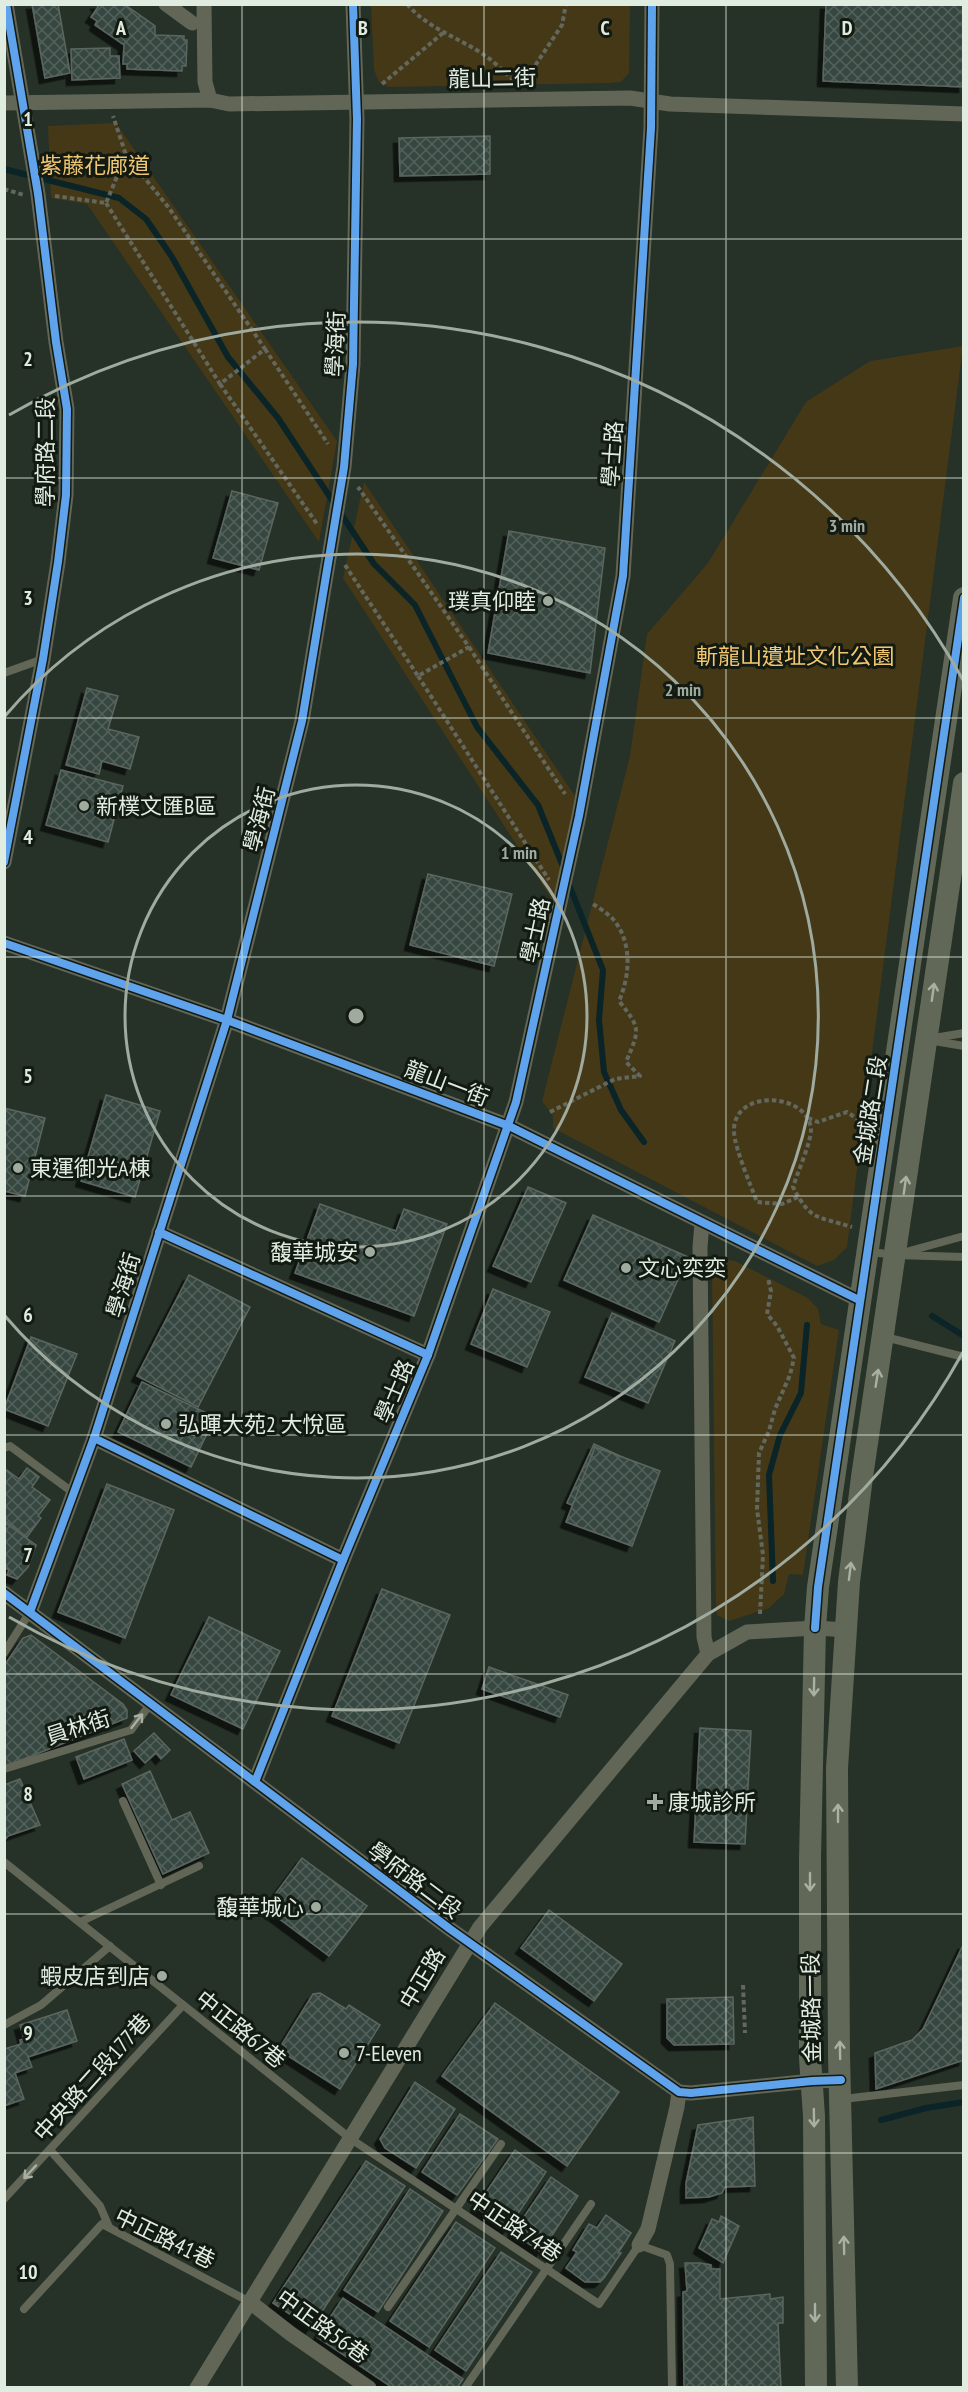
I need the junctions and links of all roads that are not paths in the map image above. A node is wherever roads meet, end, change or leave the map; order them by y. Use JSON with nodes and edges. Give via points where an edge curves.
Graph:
{"nodes":[{"id":1,"x":6,"y":4,"type":"edge"},
{"id":2,"x":166,"y":4,"type":"edge"},
{"id":3,"x":204,"y":4,"type":"edge"},
{"id":4,"x":353,"y":4,"type":"edge"},
{"id":5,"x":652,"y":4,"type":"edge"},
{"id":6,"x":192,"y":23,"type":"dead end"},
{"id":7,"x":210,"y":100,"type":"junction"},
{"id":8,"x":650,"y":100,"type":"junction"},
{"id":9,"x":4,"y":102,"type":"edge"},
{"id":10,"x":357,"y":102,"type":"junction"},
{"id":11,"x":22,"y":103,"type":"junction"},
{"id":12,"x":963,"y":114,"type":"edge"},
{"id":13,"x":963,"y":598,"type":"edge"},
{"id":14,"x":43,"y":659,"type":"junction"},
{"id":15,"x":4,"y":672,"type":"edge"},
{"id":16,"x":963,"y":783,"type":"edge"},
{"id":17,"x":4,"y":862,"type":"edge"},
{"id":18,"x":4,"y":943,"type":"edge"},
{"id":19,"x":227,"y":1020,"type":"junction"},
{"id":20,"x":963,"y":1033,"type":"edge"},
{"id":21,"x":926,"y":1040,"type":"junction"},
{"id":22,"x":963,"y":1046,"type":"edge"},
{"id":23,"x":509,"y":1126,"type":"junction"},
{"id":24,"x":702,"y":1223,"type":"junction"},
{"id":25,"x":159,"y":1232,"type":"junction"},
{"id":26,"x":963,"y":1236,"type":"edge"},
{"id":27,"x":866,"y":1251,"type":"junction"},
{"id":28,"x":895,"y":1255,"type":"junction"},
{"id":29,"x":963,"y":1257,"type":"edge"},
{"id":30,"x":859,"y":1300,"type":"junction"},
{"id":31,"x":883,"y":1337,"type":"junction"},
{"id":32,"x":428,"y":1355,"type":"junction"},
{"id":33,"x":963,"y":1357,"type":"edge"},
{"id":34,"x":94,"y":1438,"type":"junction"},
{"id":35,"x":4,"y":1448,"type":"edge"},
{"id":36,"x":75,"y":1494,"type":"junction"},
{"id":37,"x":343,"y":1560,"type":"junction"},
{"id":38,"x":4,"y":1593,"type":"edge"},
{"id":39,"x":30,"y":1612,"type":"junction"},
{"id":40,"x":814,"y":1628,"type":"junction"},
{"id":41,"x":847,"y":1630,"type":"junction"},
{"id":42,"x":4,"y":1653,"type":"edge"},
{"id":43,"x":708,"y":1654,"type":"junction"},
{"id":44,"x":151,"y":1703,"type":"junction"},
{"id":45,"x":4,"y":1769,"type":"edge"},
{"id":46,"x":255,"y":1782,"type":"junction"},
{"id":47,"x":123,"y":1801,"type":"dead end"},
{"id":48,"x":4,"y":1862,"type":"edge"},
{"id":49,"x":199,"y":1866,"type":"dead end"},
{"id":50,"x":161,"y":1885,"type":"junction"},
{"id":51,"x":80,"y":1922,"type":"junction"},
{"id":52,"x":470,"y":1943,"type":"junction"},
{"id":53,"x":110,"y":1946,"type":"junction"},
{"id":54,"x":183,"y":2005,"type":"junction"},
{"id":55,"x":4,"y":2025,"type":"edge"},
{"id":56,"x":812,"y":2081,"type":"junction"},
{"id":57,"x":963,"y":2085,"type":"edge"},
{"id":58,"x":841,"y":2090,"type":"junction"},
{"id":59,"x":679,"y":2092,"type":"junction"},
{"id":60,"x":351,"y":2139,"type":"junction"},
{"id":61,"x":501,"y":2144,"type":"dead end"},
{"id":62,"x":50,"y":2150,"type":"junction"},
{"id":63,"x":4,"y":2199,"type":"edge"},
{"id":64,"x":591,"y":2204,"type":"dead end"},
{"id":65,"x":456,"y":2208,"type":"junction"},
{"id":66,"x":109,"y":2227,"type":"junction"},
{"id":67,"x":639,"y":2245,"type":"junction"},
{"id":68,"x":546,"y":2268,"type":"junction"},
{"id":69,"x":250,"y":2301,"type":"junction"},
{"id":70,"x":388,"y":2307,"type":"dead end"},
{"id":71,"x":24,"y":2309,"type":"dead end"},
{"id":72,"x":196,"y":2388,"type":"edge"},
{"id":73,"x":369,"y":2388,"type":"edge"},
{"id":74,"x":465,"y":2388,"type":"edge"},
{"id":75,"x":672,"y":2388,"type":"edge"},
{"id":76,"x":816,"y":2388,"type":"edge"},
{"id":77,"x":847,"y":2388,"type":"edge"}],
"edges":[{"from":1,"to":11,"type":"street","name":"學府路二段"},
{"from":2,"to":6,"type":"street"},
{"from":3,"to":7,"type":"street"},
{"from":4,"to":10,"type":"street","name":"學海街"},
{"from":5,"to":8,"type":"street","name":"學士路"},
{"from":7,"to":10,"type":"street","name":"龍山二街","via":[[229,104]]},
{"from":7,"to":11,"type":"street","name":"龍山二街"},
{"from":8,"to":10,"type":"street","name":"龍山二街"},
{"from":8,"to":12,"type":"street","name":"龍山二街","via":[[670,104]]},
{"from":8,"to":23,"type":"street","name":"學士路","via":[[623,576],[579,816]]},
{"from":9,"to":11,"type":"street","name":"龍山二街"},
{"from":10,"to":19,"type":"street","name":"學海街","via":[[353,363],[344,467],[302,721]]},
{"from":11,"to":14,"type":"street","name":"學府路二段","via":[[67,410],[66,495]]},
{"from":13,"to":27,"type":"main road","name":"金城路二段"},
{"from":14,"to":15,"type":"lane"},
{"from":14,"to":17,"type":"street","name":"學府路二段"},
{"from":21,"to":16,"type":"main road","name":"金城路二段","one_way":true},
{"from":18,"to":19,"type":"street","name":"龍山一街"},
{"from":19,"to":23,"type":"street","name":"龍山一街"},
{"from":19,"to":25,"type":"street","name":"學海街"},
{"from":20,"to":21,"type":"lane"},
{"from":21,"to":22,"type":"lane"},
{"from":28,"to":21,"type":"main road","name":"金城路二段","one_way":true},
{"from":23,"to":24,"type":"street","name":"龍山一街"},
{"from":23,"to":32,"type":"street","name":"學士路"},
{"from":24,"to":30,"type":"street","name":"龍山一街"},
{"from":24,"to":43,"type":"street","via":[[704,1637]]},
{"from":25,"to":32,"type":"street"},
{"from":25,"to":34,"type":"street","name":"學海街"},
{"from":26,"to":28,"type":"lane"},
{"from":27,"to":28,"type":"lane"},
{"from":27,"to":30,"type":"main road","name":"金城路二段"},
{"from":28,"to":29,"type":"lane"},
{"from":28,"to":31,"type":"main road","name":"金城路二段"},
{"from":30,"to":40,"type":"main road","name":"金城路二段"},
{"from":31,"to":33,"type":"lane"},
{"from":41,"to":31,"type":"main road","name":"金城路二段","one_way":true,"via":[[849,1582]]},
{"from":32,"to":37,"type":"street","name":"學士路"},
{"from":34,"to":36,"type":"street","name":"學海街"},
{"from":34,"to":37,"type":"street"},
{"from":35,"to":36,"type":"lane","via":[[10,1446]]},
{"from":36,"to":39,"type":"street","name":"學海街"},
{"from":37,"to":46,"type":"street","name":"學士路"},
{"from":38,"to":39,"type":"street","name":"學府路二段"},
{"from":39,"to":42,"type":"lane"},
{"from":39,"to":44,"type":"street","name":"學府路二段"},
{"from":40,"to":41,"type":"street","name":"中正路"},
{"from":40,"to":43,"type":"street","name":"中正路","via":[[747,1632]]},
{"from":40,"to":56,"type":"main road","name":"金城路一段","one_way":true},
{"from":58,"to":41,"type":"main road","name":"金城路一段","one_way":true,"via":[[837,1768]]},
{"from":43,"to":52,"type":"street","name":"中正路"},
{"from":45,"to":44,"type":"lane","name":"員林街","one_way":true,"via":[[131,1730]]},
{"from":44,"to":46,"type":"street","name":"學府路二段"},
{"from":46,"to":52,"type":"street","name":"學府路二段"},
{"from":47,"to":50,"type":"lane"},
{"from":48,"to":51,"type":"lane","name":"中正路67巷"},
{"from":49,"to":50,"type":"lane"},
{"from":50,"to":51,"type":"lane"},
{"from":51,"to":53,"type":"lane","name":"中正路67巷"},
{"from":52,"to":59,"type":"street","name":"學府路二段"},
{"from":52,"to":60,"type":"street","name":"中正路"},
{"from":53,"to":54,"type":"lane","name":"中正路67巷"},
{"from":53,"to":55,"type":"lane","via":[[41,2005]]},
{"from":54,"to":60,"type":"lane","name":"中正路67巷"},
{"from":54,"to":62,"type":"lane","name":"中央路二段177巷"},
{"from":56,"to":58,"type":"street"},
{"from":56,"to":59,"type":"street"},
{"from":56,"to":76,"type":"main road","name":"金城路一段","one_way":true},
{"from":57,"to":58,"type":"lane"},
{"from":77,"to":58,"type":"main road","name":"金城路一段","one_way":true},
{"from":59,"to":67,"type":"street","via":[[648,2229]]},
{"from":60,"to":65,"type":"lane","name":"中正路74巷"},
{"from":60,"to":69,"type":"street","name":"中正路"},
{"from":61,"to":65,"type":"lane"},
{"from":62,"to":63,"type":"lane","name":"中央路二段177巷","one_way":true},
{"from":62,"to":66,"type":"lane","via":[[100,2206]]},
{"from":64,"to":68,"type":"lane"},
{"from":65,"to":68,"type":"lane","name":"中正路74巷"},
{"from":65,"to":70,"type":"lane"},
{"from":66,"to":69,"type":"lane","name":"中正路41巷"},
{"from":66,"to":71,"type":"lane","name":"中正路41巷","via":[[102,2223]]},
{"from":67,"to":68,"type":"lane","name":"中正路74巷","via":[[599,2304]]},
{"from":67,"to":75,"type":"lane","via":[[667,2255],[670,2264]]},
{"from":68,"to":74,"type":"lane"},
{"from":69,"to":72,"type":"street","name":"中正路"},
{"from":69,"to":73,"type":"street","name":"中正路56巷"}]}
